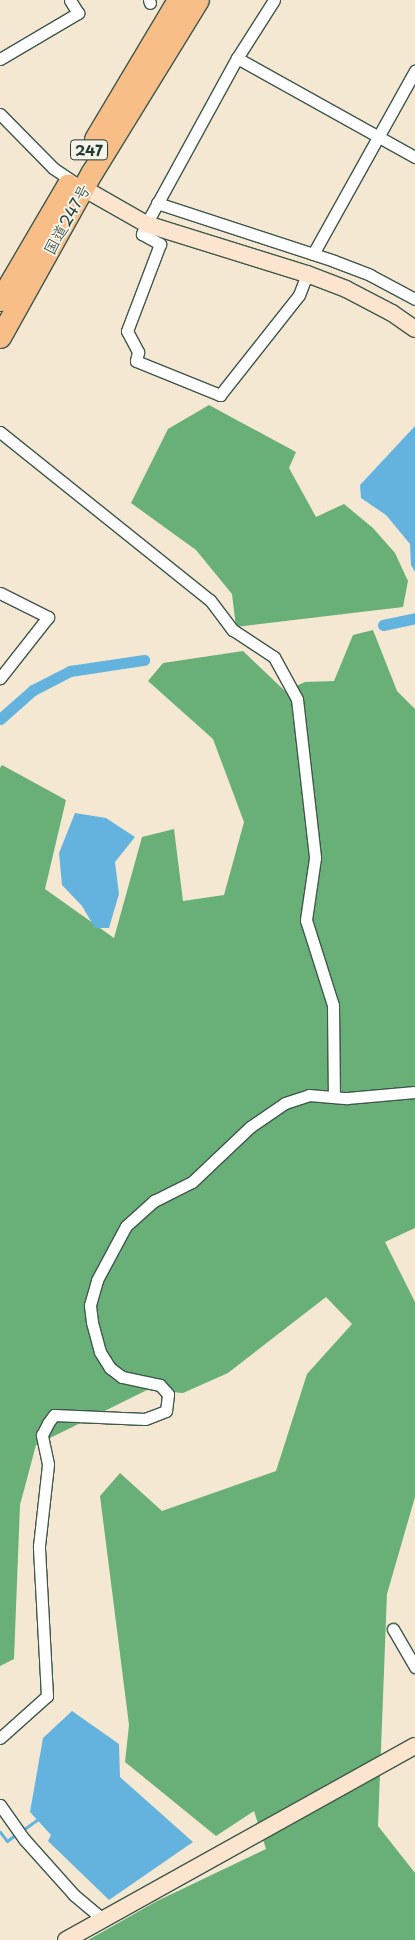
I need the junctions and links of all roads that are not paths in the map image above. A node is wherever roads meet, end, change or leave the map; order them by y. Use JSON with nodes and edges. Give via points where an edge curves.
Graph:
{"nodes":[{"id":1,"x":70,"y":0,"type":"edge"},
{"id":2,"x":178,"y":0,"type":"edge"},
{"id":3,"x":198,"y":0,"type":"edge"},
{"id":4,"x":274,"y":0,"type":"edge"},
{"id":5,"x":237,"y":58,"type":"junction"},
{"id":6,"x":0,"y":59,"type":"edge"},
{"id":7,"x":415,"y":71,"type":"edge"},
{"id":8,"x":1,"y":118,"type":"edge"},
{"id":9,"x":378,"y":136,"type":"junction"},
{"id":10,"x":415,"y":156,"type":"edge"},
{"id":11,"x":77,"y":184,"type":"junction"},
{"id":12,"x":157,"y":203,"type":"junction"},
{"id":13,"x":146,"y":224,"type":"junction"},
{"id":14,"x":313,"y":254,"type":"junction"},
{"id":15,"x":307,"y":274,"type":"junction"},
{"id":16,"x":415,"y":299,"type":"edge"},
{"id":17,"x":0,"y":300,"type":"edge"},
{"id":18,"x":415,"y":329,"type":"edge"},
{"id":19,"x":0,"y":337,"type":"edge"},
{"id":20,"x":0,"y":432,"type":"edge"},
{"id":21,"x":0,"y":593,"type":"edge"},
{"id":22,"x":0,"y":678,"type":"edge"},
{"id":23,"x":415,"y":1092,"type":"edge"},
{"id":24,"x":334,"y":1096,"type":"junction"},
{"id":25,"x":393,"y":1629,"type":"dead end"},
{"id":26,"x":415,"y":1666,"type":"edge"},
{"id":27,"x":0,"y":1738,"type":"edge"},
{"id":28,"x":415,"y":1746,"type":"edge"},
{"id":29,"x":0,"y":1805,"type":"edge"},
{"id":30,"x":104,"y":1920,"type":"junction"},
{"id":31,"x":66,"y":1940,"type":"edge"}],
"edges":[{"from":1,"to":6,"type":"street","via":[[78,13]]},
{"from":2,"to":11,"type":"highway","name":"国道247号","number":"247"},
{"from":3,"to":11,"type":"highway","name":"国道247号","number":"247"},
{"from":4,"to":5,"type":"street"},
{"from":5,"to":9,"type":"street"},
{"from":5,"to":12,"type":"street"},
{"from":7,"to":9,"type":"street"},
{"from":8,"to":11,"type":"street","via":[[53,168]]},
{"from":9,"to":10,"type":"street"},
{"from":9,"to":14,"type":"street"},
{"from":11,"to":13,"type":"street"},
{"from":11,"to":17,"type":"highway","name":"国道247号","number":"247"},
{"from":11,"to":19,"type":"highway","name":"国道247号","number":"247"},
{"from":12,"to":13,"type":"street"},
{"from":12,"to":14,"type":"street"},
{"from":13,"to":15,"type":"street"},
{"from":13,"to":15,"type":"street","via":[[142,234],[160,244],[127,331],[138,352],[136,361],[220,395],[298,295]]},
{"from":14,"to":16,"type":"street","via":[[370,274]]},
{"from":15,"to":18,"type":"street","via":[[392,313]]},
{"from":20,"to":24,"type":"street","via":[[210,600],[233,630],[274,657],[297,699],[315,858],[306,920],[333,1005]]},
{"from":21,"to":22,"type":"street","via":[[48,617]]},
{"from":23,"to":24,"type":"street"},
{"from":24,"to":27,"type":"street","via":[[309,1095],[274,1109],[192,1182],[144,1208],[126,1226],[97,1280],[90,1305],[100,1352],[110,1368],[122,1377],[160,1385],[168,1394],[166,1411],[145,1418],[54,1415],[48,1423],[42,1435],[48,1464],[39,1546],[48,1696]]},
{"from":25,"to":26,"type":"street"},
{"from":28,"to":30,"type":"street"},
{"from":29,"to":30,"type":"street","via":[[24,1839],[74,1895]]},
{"from":30,"to":31,"type":"street"}]}
